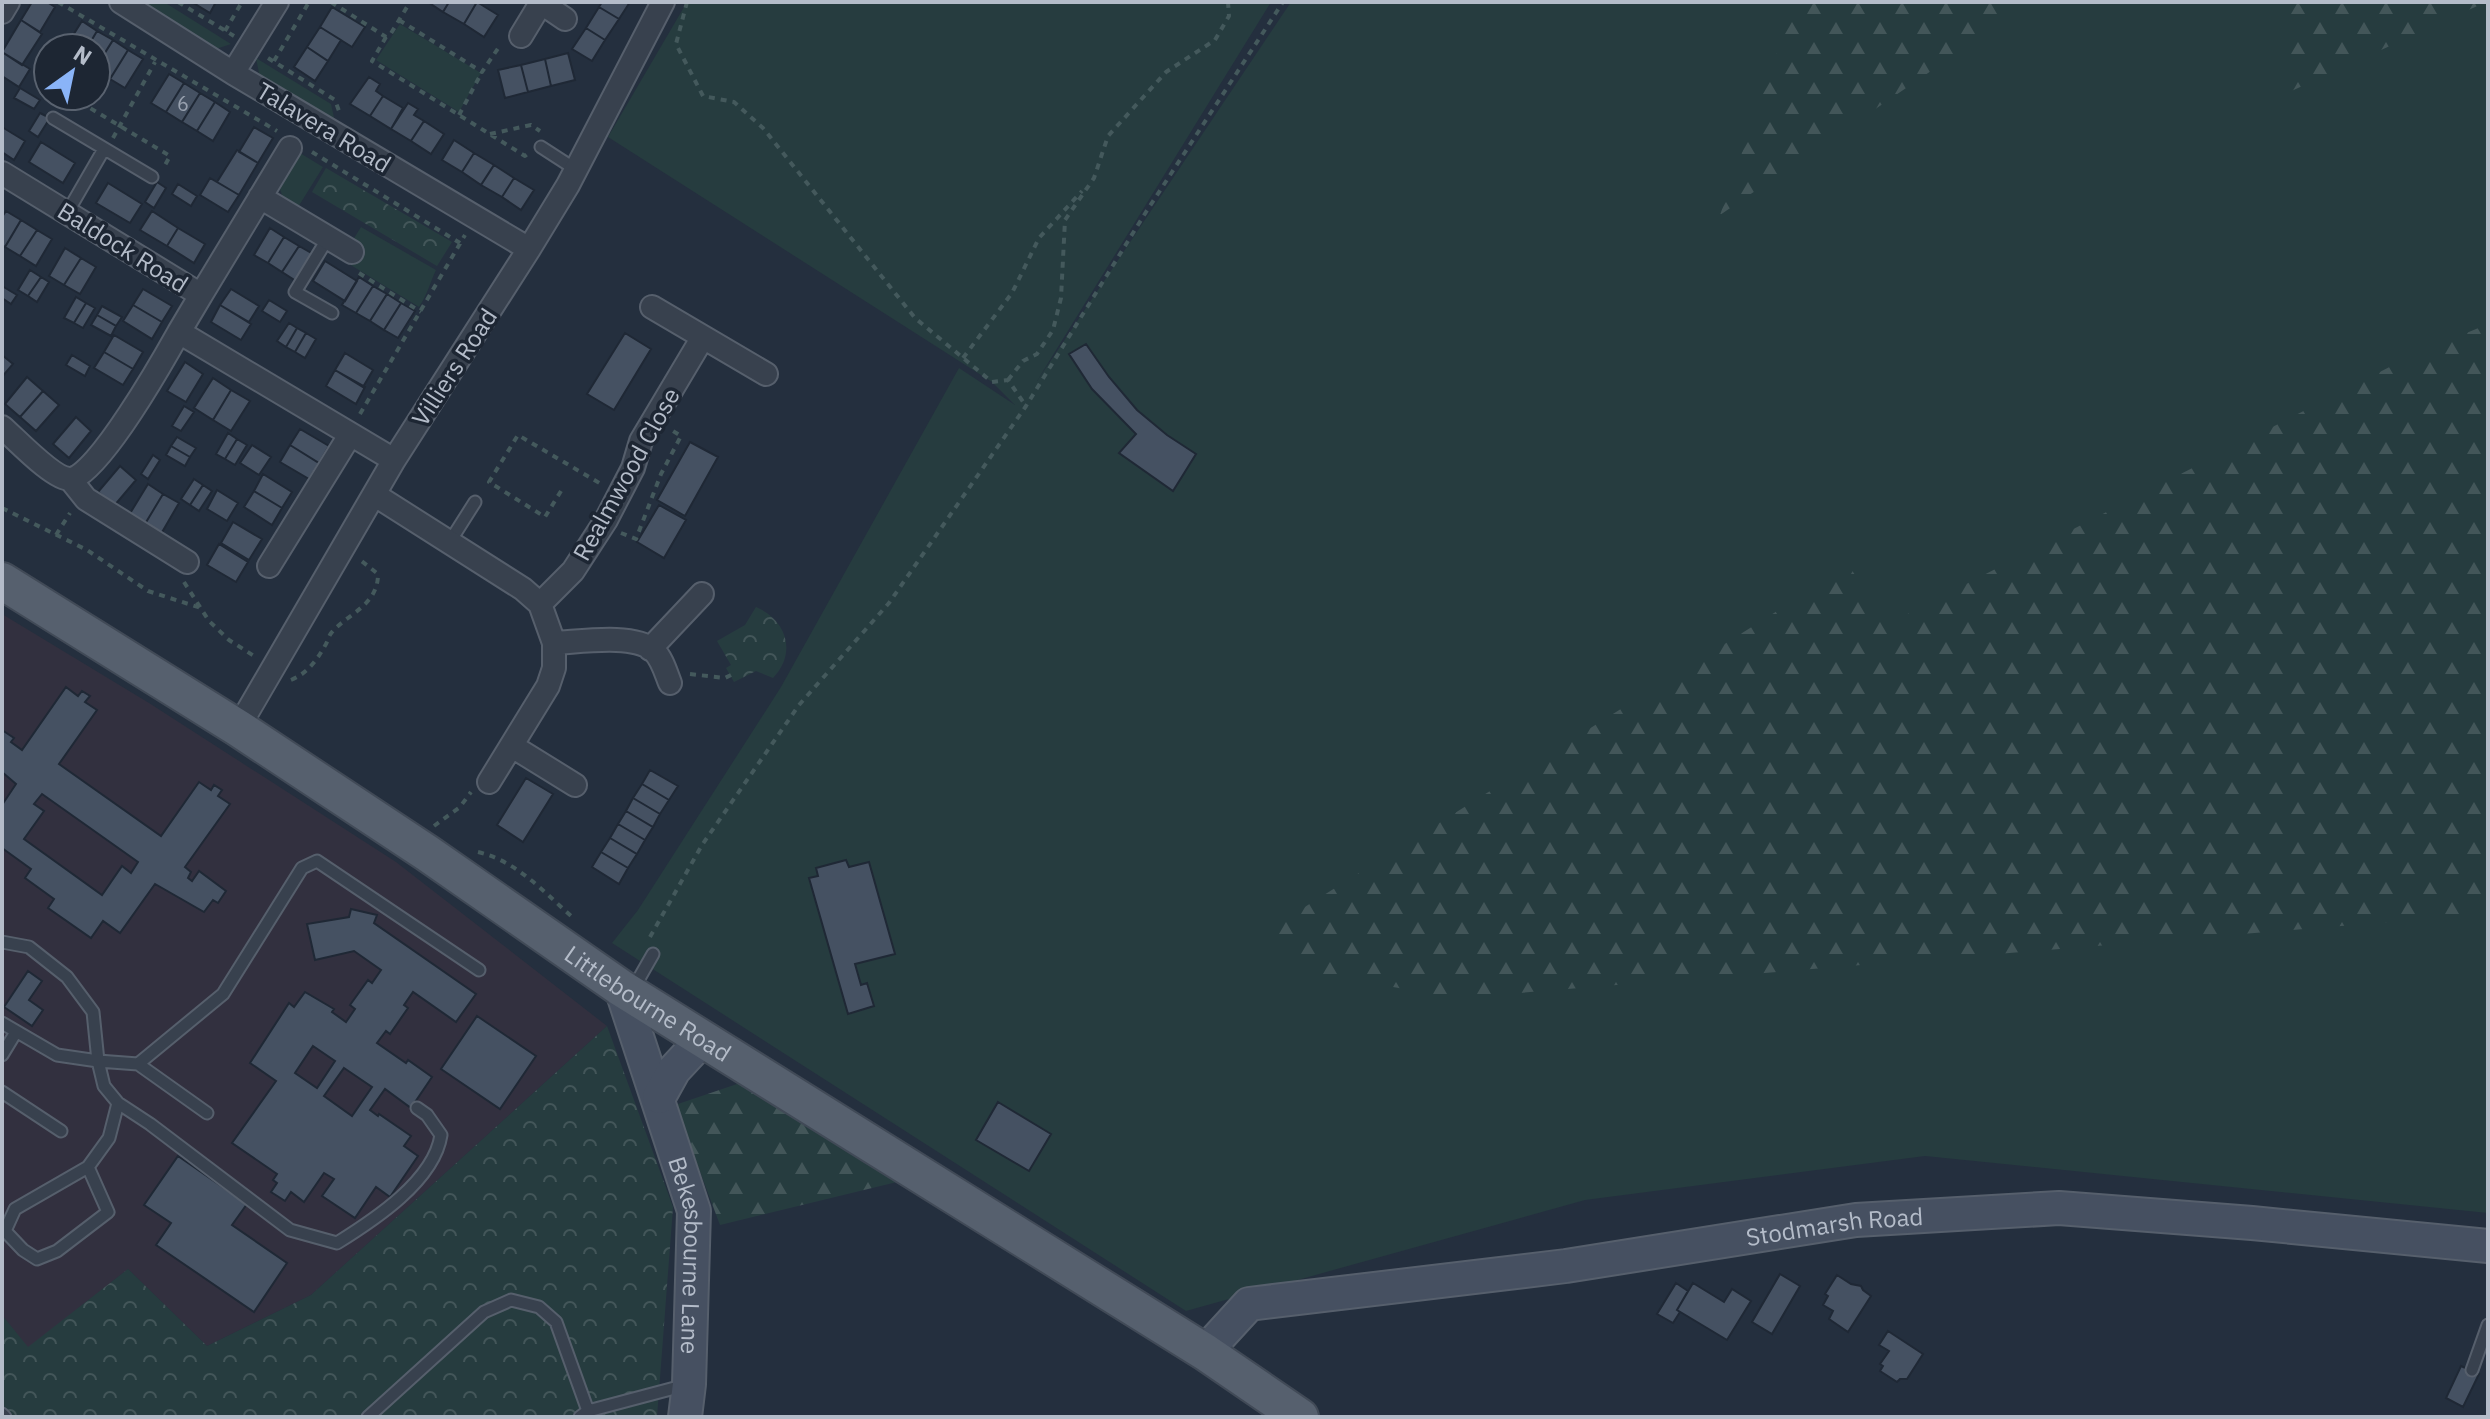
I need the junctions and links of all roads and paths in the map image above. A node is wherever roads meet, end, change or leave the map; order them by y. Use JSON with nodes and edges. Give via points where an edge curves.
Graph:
{"nodes":[{"id":1,"x":8,"y":2,"type":"edge"},
{"id":2,"x":58,"y":2,"type":"edge"},
{"id":3,"x":121,"y":2,"type":"edge"},
{"id":4,"x":242,"y":2,"type":"edge"},
{"id":5,"x":277,"y":2,"type":"edge"},
{"id":6,"x":309,"y":2,"type":"edge"},
{"id":7,"x":331,"y":2,"type":"edge"},
{"id":8,"x":410,"y":2,"type":"edge"},
{"id":9,"x":541,"y":2,"type":"edge"},
{"id":10,"x":663,"y":2,"type":"edge"},
{"id":11,"x":687,"y":2,"type":"edge"},
{"id":12,"x":1228,"y":2,"type":"edge"},
{"id":13,"x":1283,"y":2,"type":"edge"},
{"id":14,"x":2,"y":12,"type":"edge"},
{"id":15,"x":565,"y":19,"type":"dead end"},
{"id":16,"x":399,"y":20,"type":"junction"},
{"id":17,"x":225,"y":31,"type":"dead end"},
{"id":18,"x":521,"y":36,"type":"joint"},
{"id":19,"x":386,"y":37,"type":"junction"},
{"id":20,"x":156,"y":61,"type":"junction"},
{"id":21,"x":274,"y":61,"type":"dead end"},
{"id":22,"x":482,"y":72,"type":"junction"},
{"id":23,"x":233,"y":73,"type":"junction"},
{"id":24,"x":98,"y":112,"type":"edge"},
{"id":25,"x":459,"y":115,"type":"junction"},
{"id":26,"x":53,"y":118,"type":"dead end"},
{"id":27,"x":120,"y":125,"type":"junction"},
{"id":28,"x":490,"y":134,"type":"junction"},
{"id":29,"x":292,"y":143,"type":"junction"},
{"id":30,"x":541,"y":147,"type":"junction"},
{"id":31,"x":104,"y":149,"type":"junction"},
{"id":32,"x":575,"y":169,"type":"junction"},
{"id":33,"x":3,"y":176,"type":"edge"},
{"id":34,"x":152,"y":177,"type":"joint"},
{"id":35,"x":1094,"y":178,"type":"junction"},
{"id":36,"x":260,"y":197,"type":"junction"},
{"id":37,"x":67,"y":213,"type":"junction"},
{"id":38,"x":477,"y":217,"type":"junction"},
{"id":39,"x":328,"y":238,"type":"junction"},
{"id":40,"x":460,"y":243,"type":"junction"},
{"id":41,"x":529,"y":249,"type":"junction"},
{"id":42,"x":350,"y":251,"type":"joint"},
{"id":43,"x":201,"y":295,"type":"junction"},
{"id":44,"x":652,"y":307,"type":"dead end"},
{"id":45,"x":421,"y":312,"type":"junction"},
{"id":46,"x":332,"y":313,"type":"dead end"},
{"id":47,"x":179,"y":332,"type":"junction"},
{"id":48,"x":703,"y":337,"type":"junction"},
{"id":49,"x":963,"y":358,"type":"junction"},
{"id":50,"x":766,"y":374,"type":"dead end"},
{"id":51,"x":1008,"y":380,"type":"junction"},
{"id":52,"x":1026,"y":406,"type":"junction"},
{"id":53,"x":654,"y":420,"type":"junction"},
{"id":54,"x":354,"y":425,"type":"junction"},
{"id":55,"x":2,"y":427,"type":"edge"},
{"id":56,"x":394,"y":460,"type":"junction"},
{"id":57,"x":70,"y":479,"type":"junction"},
{"id":58,"x":561,"y":491,"type":"dead end"},
{"id":59,"x":375,"y":495,"type":"junction"},
{"id":60,"x":620,"y":495,"type":"junction"},
{"id":61,"x":475,"y":502,"type":"dead end"},
{"id":62,"x":2,"y":508,"type":"edge"},
{"id":63,"x":71,"y":511,"type":"dead end"},
{"id":64,"x":603,"y":525,"type":"junction"},
{"id":65,"x":56,"y":535,"type":"junction"},
{"id":66,"x":449,"y":543,"type":"junction"},
{"id":67,"x":343,"y":549,"type":"junction"},
{"id":68,"x":187,"y":562,"type":"dead end"},
{"id":69,"x":269,"y":566,"type":"dead end"},
{"id":70,"x":2,"y":581,"type":"edge"},
{"id":71,"x":702,"y":594,"type":"dead end"},
{"id":72,"x":540,"y":604,"type":"junction"},
{"id":73,"x":201,"y":608,"type":"dead end"},
{"id":74,"x":554,"y":643,"type":"junction"},
{"id":75,"x":650,"y":649,"type":"junction"},
{"id":76,"x":731,"y":675,"type":"dead end"},
{"id":77,"x":669,"y":681,"type":"joint"},
{"id":78,"x":286,"y":682,"type":"dead end"},
{"id":79,"x":238,"y":728,"type":"junction"},
{"id":80,"x":512,"y":746,"type":"junction"},
{"id":81,"x":489,"y":782,"type":"joint"},
{"id":82,"x":575,"y":785,"type":"dead end"},
{"id":83,"x":429,"y":830,"type":"dead end"},
{"id":84,"x":469,"y":851,"type":"dead end"},
{"id":85,"x":575,"y":920,"type":"dead end"},
{"id":86,"x":2,"y":942,"type":"edge"},
{"id":87,"x":648,"y":951,"type":"joint"},
{"id":88,"x":479,"y":970,"type":"dead end"},
{"id":89,"x":626,"y":990,"type":"junction"},
{"id":90,"x":2,"y":1023,"type":"edge"},
{"id":91,"x":16,"y":1032,"type":"junction"},
{"id":92,"x":702,"y":1040,"type":"junction"},
{"id":93,"x":2,"y":1055,"type":"edge"},
{"id":94,"x":98,"y":1061,"type":"junction"},
{"id":95,"x":138,"y":1064,"type":"junction"},
{"id":96,"x":2,"y":1092,"type":"edge"},
{"id":97,"x":659,"y":1097,"type":"junction"},
{"id":98,"x":118,"y":1103,"type":"junction"},
{"id":99,"x":417,"y":1108,"type":"dead end"},
{"id":100,"x":207,"y":1113,"type":"dead end"},
{"id":101,"x":61,"y":1131,"type":"dead end"},
{"id":102,"x":88,"y":1167,"type":"junction"},
{"id":103,"x":2488,"y":1246,"type":"edge"},
{"id":104,"x":2488,"y":1325,"type":"edge"},
{"id":105,"x":1205,"y":1352,"type":"junction"},
{"id":106,"x":2472,"y":1370,"type":"dead end"},
{"id":107,"x":689,"y":1384,"type":"junction"},
{"id":108,"x":584,"y":1414,"type":"edge"},
{"id":109,"x":368,"y":1417,"type":"edge"},
{"id":110,"x":685,"y":1417,"type":"edge"},
{"id":111,"x":1300,"y":1417,"type":"edge"}],
"edges":[{"from":1,"to":14,"type":"street"},
{"from":2,"to":20,"type":"path"},
{"from":3,"to":23,"type":"street","name":"Talavera Road"},
{"from":4,"to":17,"type":"path"},
{"from":5,"to":23,"type":"street"},
{"from":6,"to":21,"type":"path"},
{"from":7,"to":19,"type":"path"},
{"from":8,"to":16,"type":"path"},
{"from":9,"to":15,"type":"street"},
{"from":9,"to":18,"type":"street"},
{"from":10,"to":32,"type":"street","name":"Villiers Road"},
{"from":11,"to":49,"type":"path","via":[[676,44],[703,96],[734,102],[763,128],[915,318]]},
{"from":12,"to":35,"type":"path","via":[[1229,16],[1215,40],[1166,72],[1108,136]]},
{"from":13,"to":52,"type":"path"},
{"from":16,"to":19,"type":"path"},
{"from":16,"to":22,"type":"path"},
{"from":18,"to":22,"type":"path","via":[[502,42]]},
{"from":19,"to":25,"type":"path","via":[[372,61]]},
{"from":20,"to":27,"type":"path"},
{"from":20,"to":29,"type":"path"},
{"from":22,"to":25,"type":"path"},
{"from":23,"to":38,"type":"street","name":"Talavera Road"},
{"from":24,"to":27,"type":"path"},
{"from":25,"to":28,"type":"path"},
{"from":26,"to":31,"type":"lane"},
{"from":27,"to":31,"type":"path"},
{"from":27,"to":34,"type":"path","via":[[170,156],[162,172]]},
{"from":28,"to":30,"type":"path","via":[[525,156]]},
{"from":28,"to":30,"type":"path","via":[[531,125],[546,135]]},
{"from":29,"to":36,"type":"street"},
{"from":29,"to":40,"type":"path"},
{"from":30,"to":32,"type":"lane"},
{"from":31,"to":34,"type":"lane"},
{"from":31,"to":37,"type":"lane"},
{"from":32,"to":41,"type":"street","name":"Villiers Road"},
{"from":33,"to":37,"type":"street","name":"Baldock Road"},
{"from":35,"to":49,"type":"path","via":[[1039,238],[1012,293]]},
{"from":35,"to":51,"type":"path","via":[[1065,220],[1061,298],[1053,330],[1037,354],[1023,361]]},
{"from":36,"to":39,"type":"street"},
{"from":36,"to":43,"type":"street"},
{"from":37,"to":43,"type":"street","name":"Baldock Road"},
{"from":38,"to":40,"type":"path"},
{"from":38,"to":41,"type":"street","name":"Talavera Road"},
{"from":39,"to":42,"type":"street"},
{"from":39,"to":46,"type":"lane","via":[[295,292]]},
{"from":40,"to":45,"type":"path"},
{"from":41,"to":56,"type":"street","name":"Villiers Road"},
{"from":42,"to":45,"type":"path","via":[[341,262]]},
{"from":43,"to":47,"type":"street","name":"Baldock Road"},
{"from":44,"to":48,"type":"street"},
{"from":45,"to":54,"type":"path"},
{"from":47,"to":54,"type":"street","name":"Baldock Road"},
{"from":47,"to":57,"type":"street","via":[[133,409],[84,475]]},
{"from":48,"to":50,"type":"street"},
{"from":48,"to":53,"type":"street","name":"Realmwood Close"},
{"from":49,"to":51,"type":"path","via":[[992,382]]},
{"from":51,"to":52,"type":"path"},
{"from":52,"to":87,"type":"path","via":[[889,603],[799,705],[702,845]]},
{"from":53,"to":60,"type":"street","name":"Realmwood Close"},
{"from":53,"to":64,"type":"path","via":[[681,436],[636,539]]},
{"from":54,"to":56,"type":"street","name":"Baldock Road"},
{"from":54,"to":69,"type":"street"},
{"from":55,"to":57,"type":"street","via":[[56,474]]},
{"from":56,"to":59,"type":"street","name":"Villiers Road"},
{"from":57,"to":68,"type":"street","via":[[86,499]]},
{"from":58,"to":60,"type":"path","via":[[545,517],[489,482],[518,435]]},
{"from":59,"to":66,"type":"street"},
{"from":59,"to":67,"type":"street","name":"Villiers Road"},
{"from":60,"to":64,"type":"street","name":"Realmwood Close"},
{"from":61,"to":66,"type":"lane"},
{"from":62,"to":65,"type":"path"},
{"from":63,"to":65,"type":"path"},
{"from":64,"to":72,"type":"street","name":"Realmwood Close","via":[[573,571]]},
{"from":65,"to":73,"type":"path","via":[[148,591]]},
{"from":66,"to":72,"type":"street"},
{"from":67,"to":78,"type":"path","via":[[378,574],[372,596],[332,632],[302,675]]},
{"from":67,"to":79,"type":"street","name":"Villiers Road"},
{"from":70,"to":79,"type":"main road","name":"Littlebourne Road"},
{"from":71,"to":75,"type":"street"},
{"from":72,"to":74,"type":"street"},
{"from":74,"to":75,"type":"street","via":[[618,640]]},
{"from":74,"to":80,"type":"street","via":[[548,686]]},
{"from":75,"to":77,"type":"street"},
{"from":76,"to":77,"type":"path","via":[[695,674]]},
{"from":79,"to":89,"type":"main road","name":"Littlebourne Road"},
{"from":80,"to":81,"type":"street"},
{"from":80,"to":82,"type":"street"},
{"from":81,"to":83,"type":"path","via":[[476,783],[460,807]]},
{"from":84,"to":85,"type":"path","via":[[517,867]]},
{"from":86,"to":94,"type":"lane","via":[[29,947],[67,977],[93,1012]]},
{"from":87,"to":89,"type":"lane"},
{"from":88,"to":95,"type":"lane","via":[[317,861],[302,868],[223,994]]},
{"from":89,"to":92,"type":"main road","name":"Littlebourne Road"},
{"from":89,"to":97,"type":"street","name":"Bekesbourne Lane"},
{"from":90,"to":91,"type":"lane"},
{"from":91,"to":93,"type":"lane"},
{"from":91,"to":94,"type":"lane","via":[[57,1055]]},
{"from":92,"to":97,"type":"street","via":[[674,1070]]},
{"from":92,"to":105,"type":"main road","name":"Littlebourne Road"},
{"from":94,"to":95,"type":"lane"},
{"from":94,"to":98,"type":"lane","via":[[104,1086]]},
{"from":95,"to":100,"type":"lane"},
{"from":96,"to":101,"type":"lane"},
{"from":97,"to":107,"type":"street","name":"Bekesbourne Lane","via":[[694,1211]]},
{"from":98,"to":99,"type":"lane","via":[[290,1230],[337,1243],[401,1198],[439,1151],[441,1135]]},
{"from":98,"to":102,"type":"lane","via":[[109,1138]]},
{"from":102,"to":102,"type":"lane","via":[[15,1209],[5,1231],[23,1250],[37,1259],[57,1251],[108,1212]]},
{"from":103,"to":105,"type":"street","name":"Stodmarsh Road","via":[[2059,1208],[1856,1220],[1566,1266],[1249,1304]]},
{"from":104,"to":106,"type":"lane"},
{"from":105,"to":111,"type":"main road","name":"Littlebourne Road"},
{"from":107,"to":108,"type":"lane"},
{"from":107,"to":110,"type":"street","name":"Bekesbourne Lane"},
{"from":108,"to":109,"type":"lane","via":[[556,1322],[539,1307],[511,1300],[484,1312]]}]}
